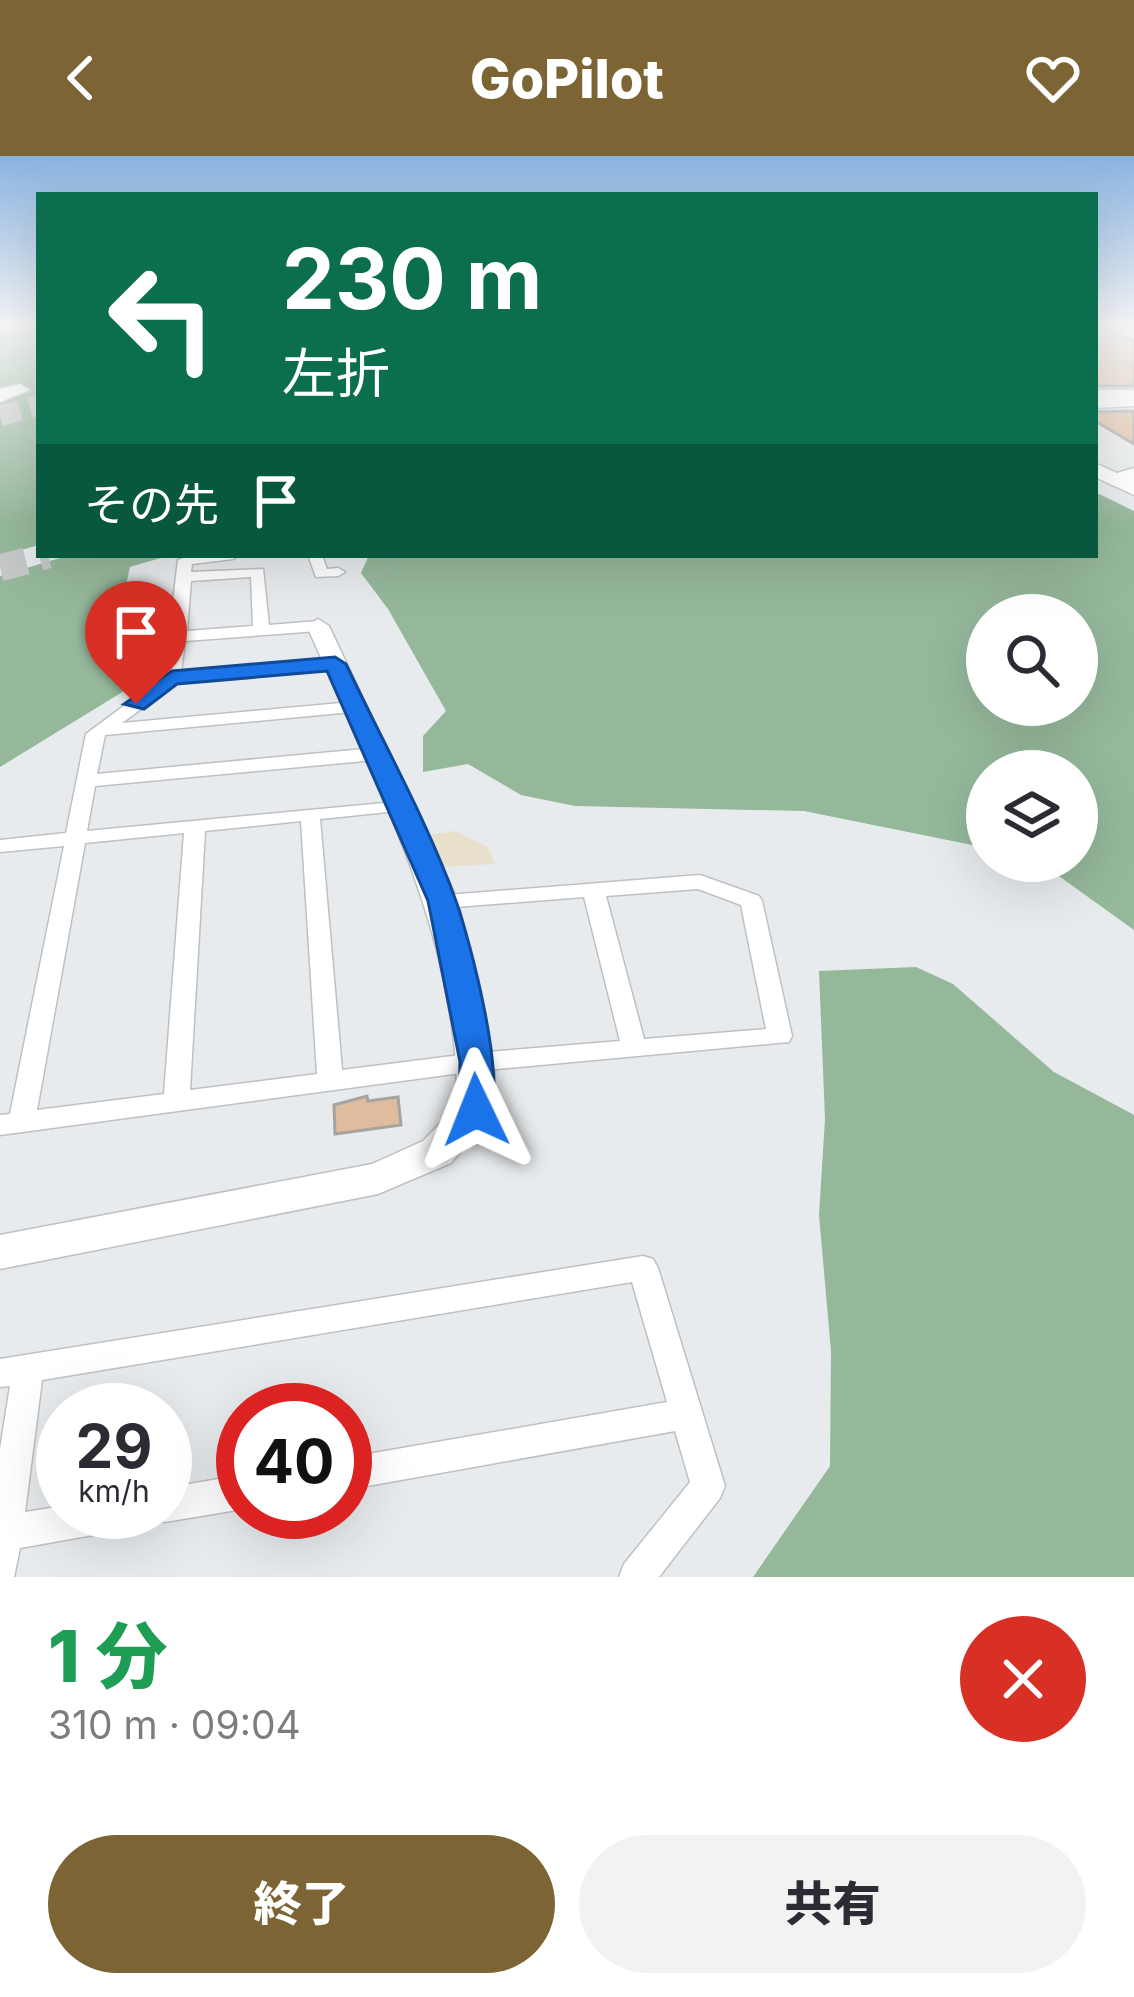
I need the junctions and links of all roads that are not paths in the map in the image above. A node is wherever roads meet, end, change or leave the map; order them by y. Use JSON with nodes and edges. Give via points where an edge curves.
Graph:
{"nodes":[{"id":1,"x":1098,"y":398,"type":"edge"},
{"id":2,"x":1134,"y":398,"type":"edge"},
{"id":3,"x":204,"y":558,"type":"edge"},
{"id":4,"x":316,"y":558,"type":"edge"},
{"id":5,"x":338,"y":572,"type":"dead end"},
{"id":6,"x":186,"y":578,"type":"junction"},
{"id":7,"x":318,"y":626,"type":"joint"},
{"id":8,"x":260,"y":630,"type":"junction"},
{"id":9,"x":178,"y":637,"type":"junction"},
{"id":10,"x":335,"y":664,"type":"junction"},
{"id":11,"x":172,"y":678,"type":"junction"},
{"id":12,"x":352,"y":706,"type":"junction"},
{"id":13,"x":100,"y":730,"type":"junction"},
{"id":14,"x":375,"y":754,"type":"junction"},
{"id":15,"x":84,"y":781,"type":"junction"},
{"id":16,"x":398,"y":805,"type":"junction"},
{"id":17,"x":310,"y":814,"type":"junction"},
{"id":18,"x":195,"y":826,"type":"junction"},
{"id":19,"x":73,"y":838,"type":"junction"},
{"id":20,"x":0,"y":846,"type":"edge"},
{"id":21,"x":594,"y":892,"type":"junction"},
{"id":22,"x":442,"y":901,"type":"junction"},
{"id":23,"x":634,"y":1049,"type":"junction"},
{"id":24,"x":476,"y":1062,"type":"junction"},
{"id":25,"x":330,"y":1081,"type":"junction"},
{"id":26,"x":176,"y":1102,"type":"junction"},
{"id":27,"x":11,"y":1123,"type":"edge"},
{"id":28,"x":0,"y":1252,"type":"edge"},
{"id":29,"x":14,"y":1371,"type":"edge"},
{"id":30,"x":685,"y":1414,"type":"junction"},
{"id":31,"x":372,"y":1469,"type":"edge"},
{"id":32,"x":36,"y":1536,"type":"edge"},
{"id":33,"x":2,"y":1545,"type":"edge"},
{"id":34,"x":637,"y":1577,"type":"edge"}],
"edges":[{"from":1,"to":2,"type":"highway"},
{"from":3,"to":6,"type":"street","via":[[185,560]]},
{"from":4,"to":5,"type":"street","via":[[321,574]]},
{"from":6,"to":8,"type":"street","via":[[258,572]]},
{"from":6,"to":9,"type":"street"},
{"from":7,"to":8,"type":"street"},
{"from":7,"to":10,"type":"street"},
{"from":8,"to":9,"type":"street"},
{"from":9,"to":11,"type":"street"},
{"from":10,"to":11,"type":"street"},
{"from":10,"to":12,"type":"street"},
{"from":11,"to":13,"type":"street"},
{"from":12,"to":13,"type":"street"},
{"from":12,"to":14,"type":"street"},
{"from":13,"to":15,"type":"street"},
{"from":14,"to":15,"type":"street"},
{"from":14,"to":16,"type":"street"},
{"from":15,"to":19,"type":"street"},
{"from":16,"to":17,"type":"street"},
{"from":16,"to":22,"type":"street"},
{"from":17,"to":18,"type":"street"},
{"from":17,"to":25,"type":"street"},
{"from":18,"to":19,"type":"street"},
{"from":18,"to":26,"type":"street"},
{"from":19,"to":20,"type":"street"},
{"from":19,"to":27,"type":"street"},
{"from":21,"to":22,"type":"street"},
{"from":21,"to":23,"type":"street"},
{"from":21,"to":23,"type":"street","via":[[700,882],[751,902],[780,1036]]},
{"from":22,"to":24,"type":"street"},
{"from":23,"to":24,"type":"street"},
{"from":24,"to":25,"type":"street"},
{"from":24,"to":28,"type":"street","via":[[476,1110],[412,1166]]},
{"from":25,"to":26,"type":"street"},
{"from":26,"to":27,"type":"street"},
{"from":29,"to":30,"type":"street","via":[[643,1268]]},
{"from":29,"to":33,"type":"street"},
{"from":30,"to":31,"type":"street"},
{"from":30,"to":34,"type":"street","via":[[707,1486]]},
{"from":32,"to":33,"type":"street"}]}
